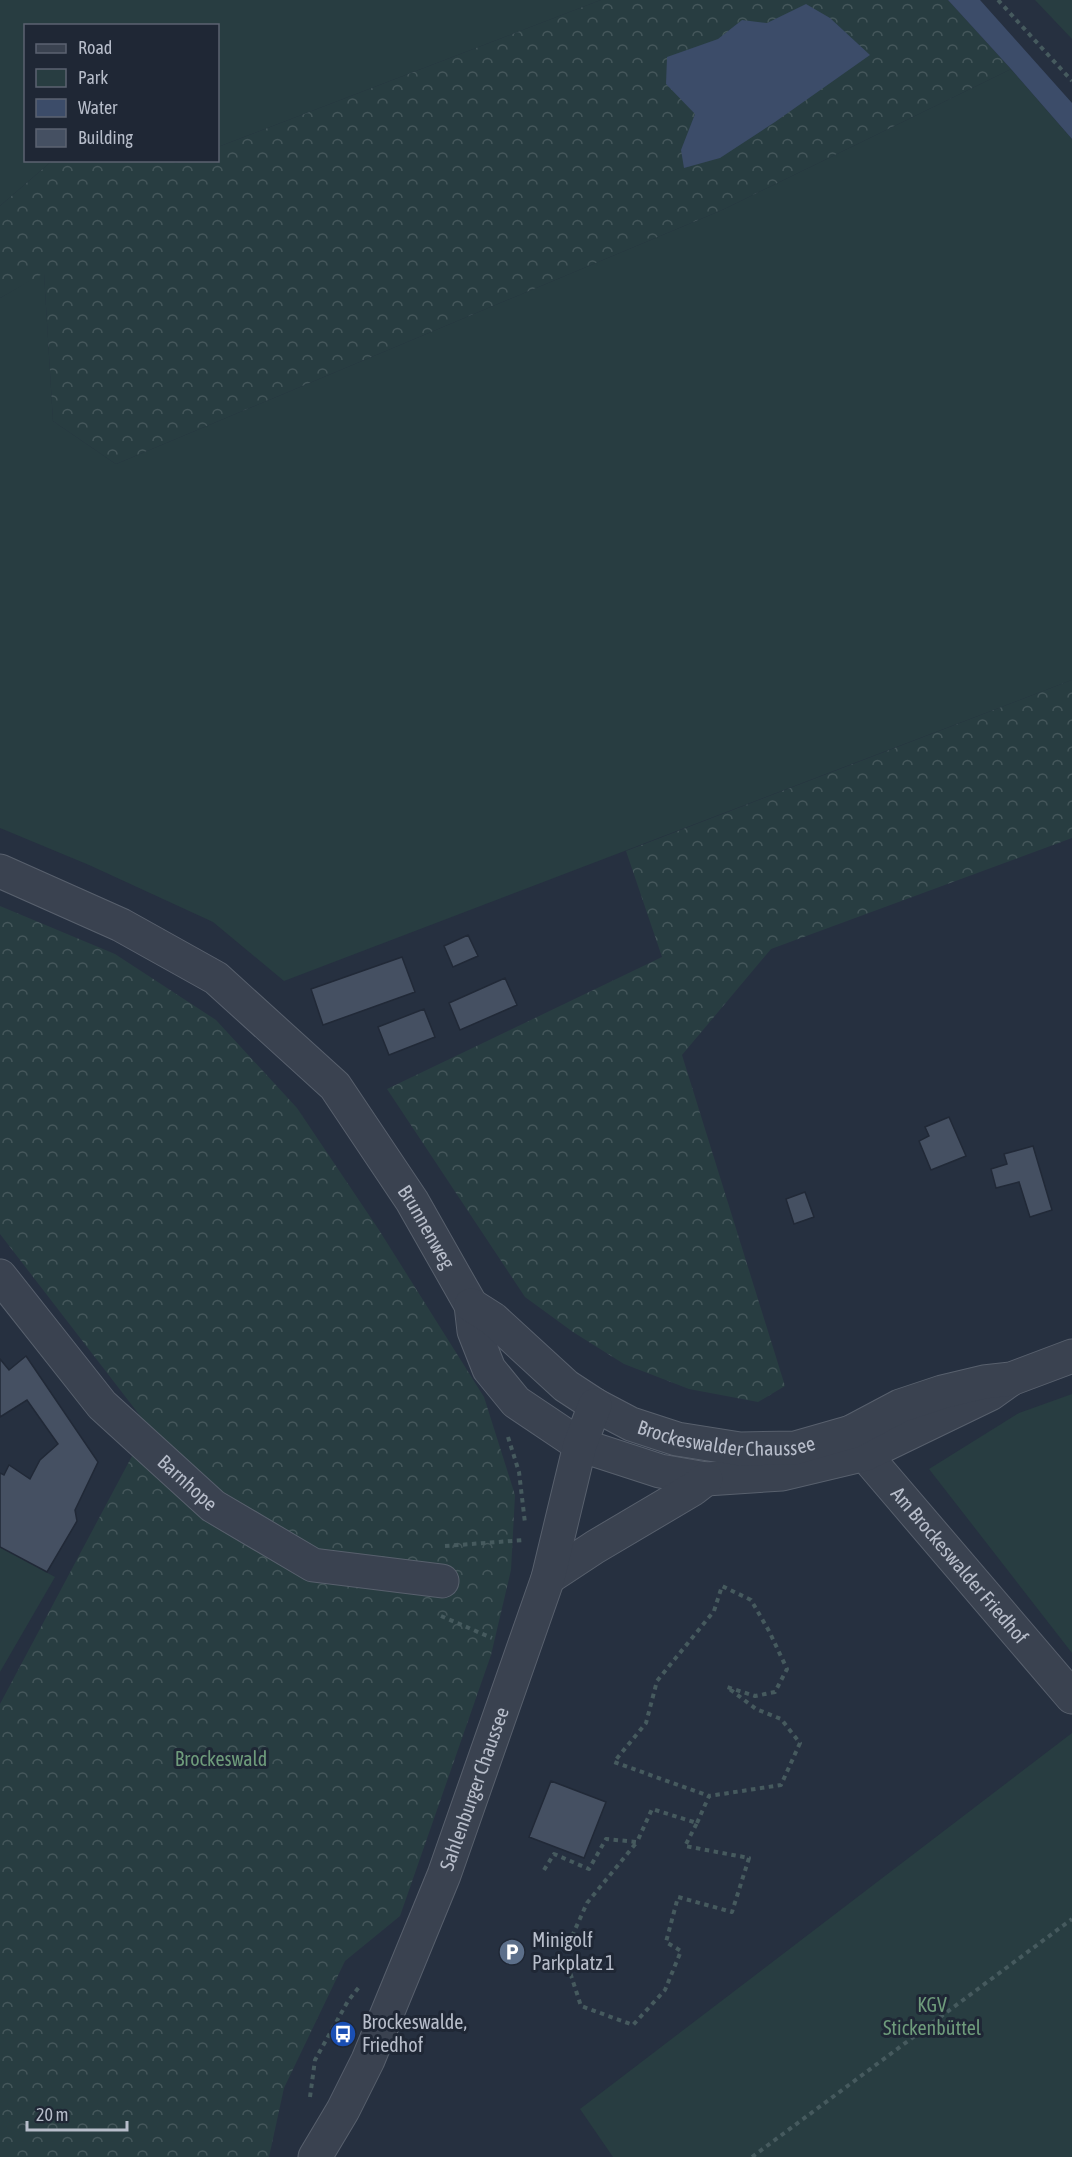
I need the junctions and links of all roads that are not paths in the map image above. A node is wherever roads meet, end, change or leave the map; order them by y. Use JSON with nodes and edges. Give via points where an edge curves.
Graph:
{"nodes":[{"id":1,"x":0,"y":871,"type":"edge"},
{"id":2,"x":0,"y":1276,"type":"edge"},
{"id":3,"x":471,"y":1305,"type":"junction"},
{"id":4,"x":1072,"y":1356,"type":"edge"},
{"id":5,"x":595,"y":1405,"type":"junction"},
{"id":6,"x":858,"y":1443,"type":"junction"},
{"id":7,"x":580,"y":1445,"type":"junction"},
{"id":8,"x":706,"y":1479,"type":"junction"},
{"id":9,"x":548,"y":1578,"type":"junction"},
{"id":10,"x":442,"y":1581,"type":"dead end"},
{"id":11,"x":1072,"y":1697,"type":"edge"},
{"id":12,"x":315,"y":2157,"type":"edge"}],
"edges":[{"from":1,"to":3,"type":"street","name":"Brunnenweg","via":[[121,925],[216,978],[304,1057],[335,1086],[412,1201]]},
{"from":2,"to":10,"type":"street","name":"Barnhope","via":[[102,1406],[213,1506],[313,1565]]},
{"from":3,"to":5,"type":"street","name":"Brockeswalder Chaussee","via":[[493,1319],[566,1386]]},
{"from":3,"to":7,"type":"street","name":"Brunnenweg","via":[[474,1331],[489,1369],[516,1402]]},
{"from":4,"to":6,"type":"street","name":"Brockeswalder Chaussee","via":[[1011,1379],[984,1382],[900,1406]]},
{"from":5,"to":6,"type":"street","name":"Brockeswalder Chaussee","via":[[631,1424],[677,1439],[740,1449]]},
{"from":5,"to":7,"type":"street","name":"Sahlenburger Chaussee"},
{"from":6,"to":8,"type":"street","name":"Brunnenweg","via":[[782,1474]]},
{"from":6,"to":11,"type":"street","name":"Am Brockeswalder Friedhof"},
{"from":7,"to":8,"type":"street","name":"Brunnenweg","via":[[660,1471]]},
{"from":7,"to":9,"type":"street","name":"Sahlenburger Chaussee"},
{"from":8,"to":9,"type":"street"},
{"from":9,"to":12,"type":"street","name":"Sahlenburger Chaussee","via":[[444,1875],[368,2060]]}]}
